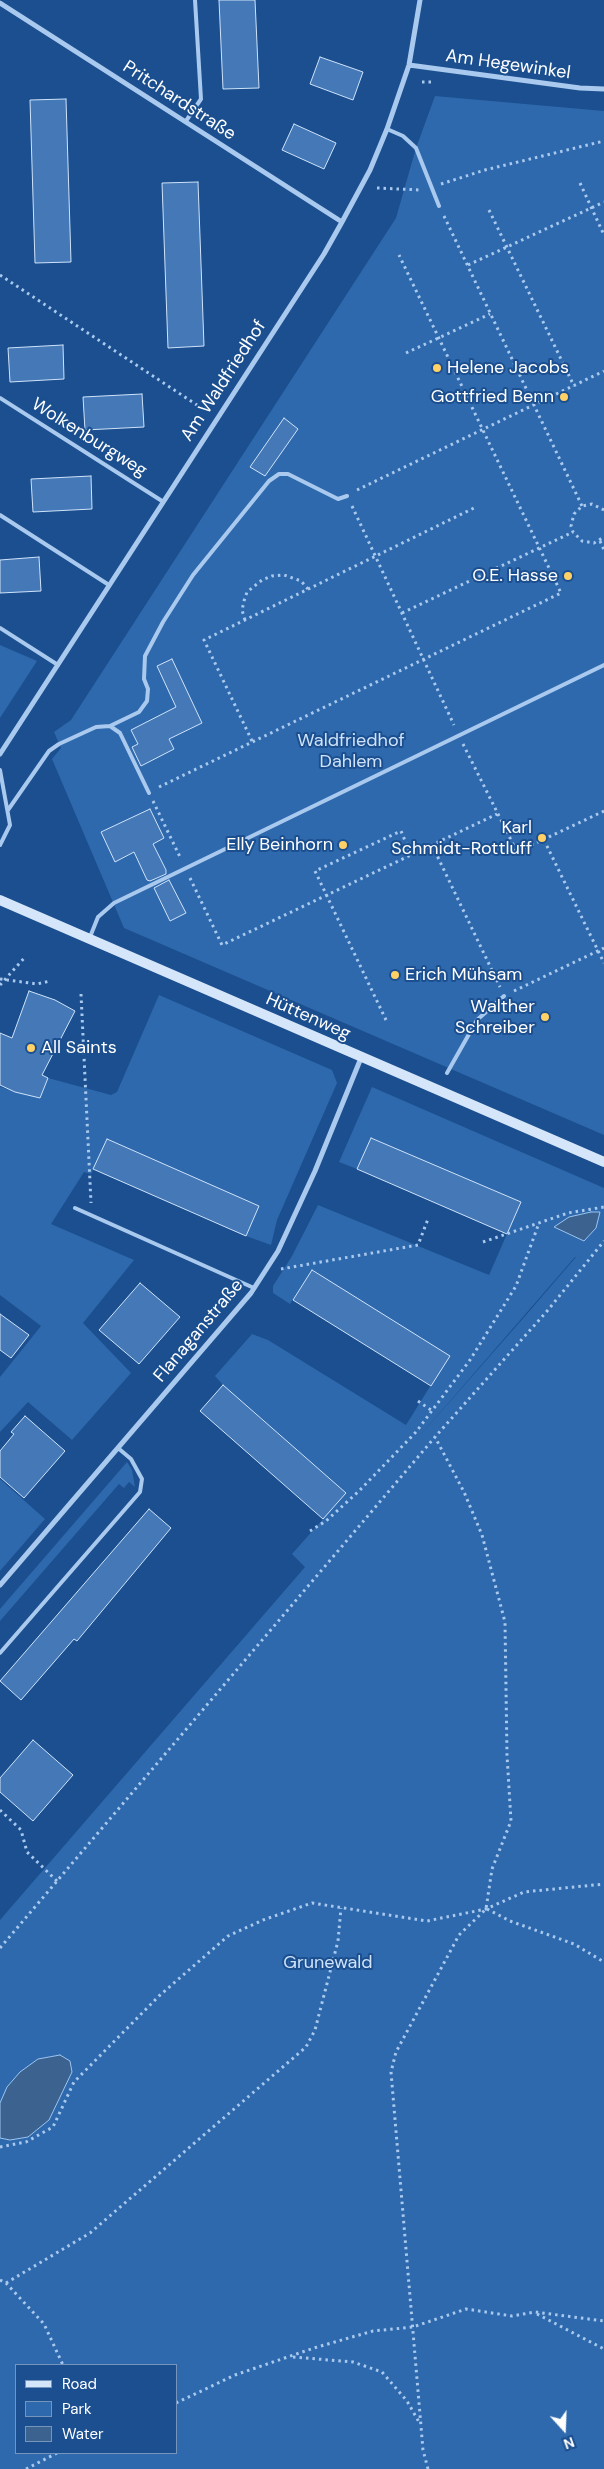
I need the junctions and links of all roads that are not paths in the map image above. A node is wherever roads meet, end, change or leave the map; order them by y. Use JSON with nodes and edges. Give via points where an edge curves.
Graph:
{"nodes":[{"id":1,"x":195,"y":0,"type":"edge"},
{"id":2,"x":420,"y":0,"type":"edge"},
{"id":3,"x":0,"y":3,"type":"edge"},
{"id":4,"x":409,"y":65,"type":"junction"},
{"id":5,"x":604,"y":89,"type":"edge"},
{"id":6,"x":186,"y":121,"type":"junction"},
{"id":7,"x":387,"y":129,"type":"junction"},
{"id":8,"x":438,"y":206,"type":"road end"},
{"id":9,"x":342,"y":222,"type":"junction"},
{"id":10,"x":0,"y":398,"type":"edge"},
{"id":11,"x":347,"y":496,"type":"road end"},
{"id":12,"x":162,"y":501,"type":"junction"},
{"id":13,"x":0,"y":515,"type":"edge"},
{"id":14,"x":109,"y":585,"type":"junction"},
{"id":15,"x":0,"y":628,"type":"edge"},
{"id":16,"x":58,"y":665,"type":"junction"},
{"id":17,"x":604,"y":665,"type":"edge"},
{"id":18,"x":110,"y":726,"type":"junction"},
{"id":19,"x":0,"y":754,"type":"edge"},
{"id":20,"x":0,"y":770,"type":"edge"},
{"id":21,"x":149,"y":792,"type":"dead end"},
{"id":22,"x":8,"y":810,"type":"junction"},
{"id":23,"x":0,"y":846,"type":"edge"},
{"id":24,"x":0,"y":900,"type":"edge"},
{"id":25,"x":89,"y":938,"type":"junction"},
{"id":26,"x":504,"y":996,"type":"road end"},
{"id":27,"x":361,"y":1058,"type":"junction"},
{"id":28,"x":447,"y":1073,"type":"dead end"},
{"id":29,"x":604,"y":1162,"type":"edge"},
{"id":30,"x":75,"y":1208,"type":"dead end"},
{"id":31,"x":254,"y":1288,"type":"junction"},
{"id":32,"x":118,"y":1448,"type":"junction"},
{"id":33,"x":0,"y":1585,"type":"edge"},
{"id":34,"x":0,"y":1653,"type":"edge"}],
"edges":[{"from":1,"to":6,"type":"lane","via":[[200,100]]},
{"from":2,"to":4,"type":"street","name":"Am Waldfriedhof"},
{"from":3,"to":6,"type":"street","name":"Pritchardstraße"},
{"from":4,"to":5,"type":"street","name":"Am Hegewinkel"},
{"from":4,"to":7,"type":"street","name":"Am Waldfriedhof"},
{"from":6,"to":9,"type":"street","name":"Pritchardstraße"},
{"from":7,"to":8,"type":"lane","via":[[403,136],[416,148]]},
{"from":7,"to":9,"type":"street","name":"Am Waldfriedhof","via":[[370,170]]},
{"from":9,"to":12,"type":"street","name":"Am Waldfriedhof"},
{"from":10,"to":12,"type":"lane","name":"Wolkenburgweg"},
{"from":11,"to":18,"type":"lane","via":[[338,499],[288,474],[279,474],[269,481],[193,575],[163,622],[145,656],[147,701],[139,712]]},
{"from":12,"to":14,"type":"street","name":"Am Waldfriedhof"},
{"from":13,"to":14,"type":"lane"},
{"from":14,"to":16,"type":"street","name":"Am Waldfriedhof"},
{"from":15,"to":16,"type":"lane"},
{"from":16,"to":19,"type":"street","name":"Am Waldfriedhof"},
{"from":17,"to":25,"type":"lane","via":[[114,903],[98,917]]},
{"from":18,"to":21,"type":"lane","via":[[120,733]]},
{"from":18,"to":22,"type":"lane","via":[[96,727],[49,751]]},
{"from":20,"to":22,"type":"lane"},
{"from":22,"to":23,"type":"lane","via":[[10,825]]},
{"from":24,"to":25,"type":"main road","name":"Hüttenweg"},
{"from":25,"to":27,"type":"main road","name":"Hüttenweg"},
{"from":26,"to":28,"type":"lane","via":[[477,1020]]},
{"from":27,"to":29,"type":"main road","name":"Hüttenweg","via":[[438,1088]]},
{"from":27,"to":31,"type":"street","name":"Flanaganstraße","via":[[315,1172],[278,1251]]},
{"from":30,"to":31,"type":"lane"},
{"from":31,"to":32,"type":"street","name":"Flanaganstraße"},
{"from":32,"to":33,"type":"street","name":"Flanaganstraße"},
{"from":32,"to":34,"type":"lane","via":[[131,1459],[142,1479],[140,1492]]}]}
